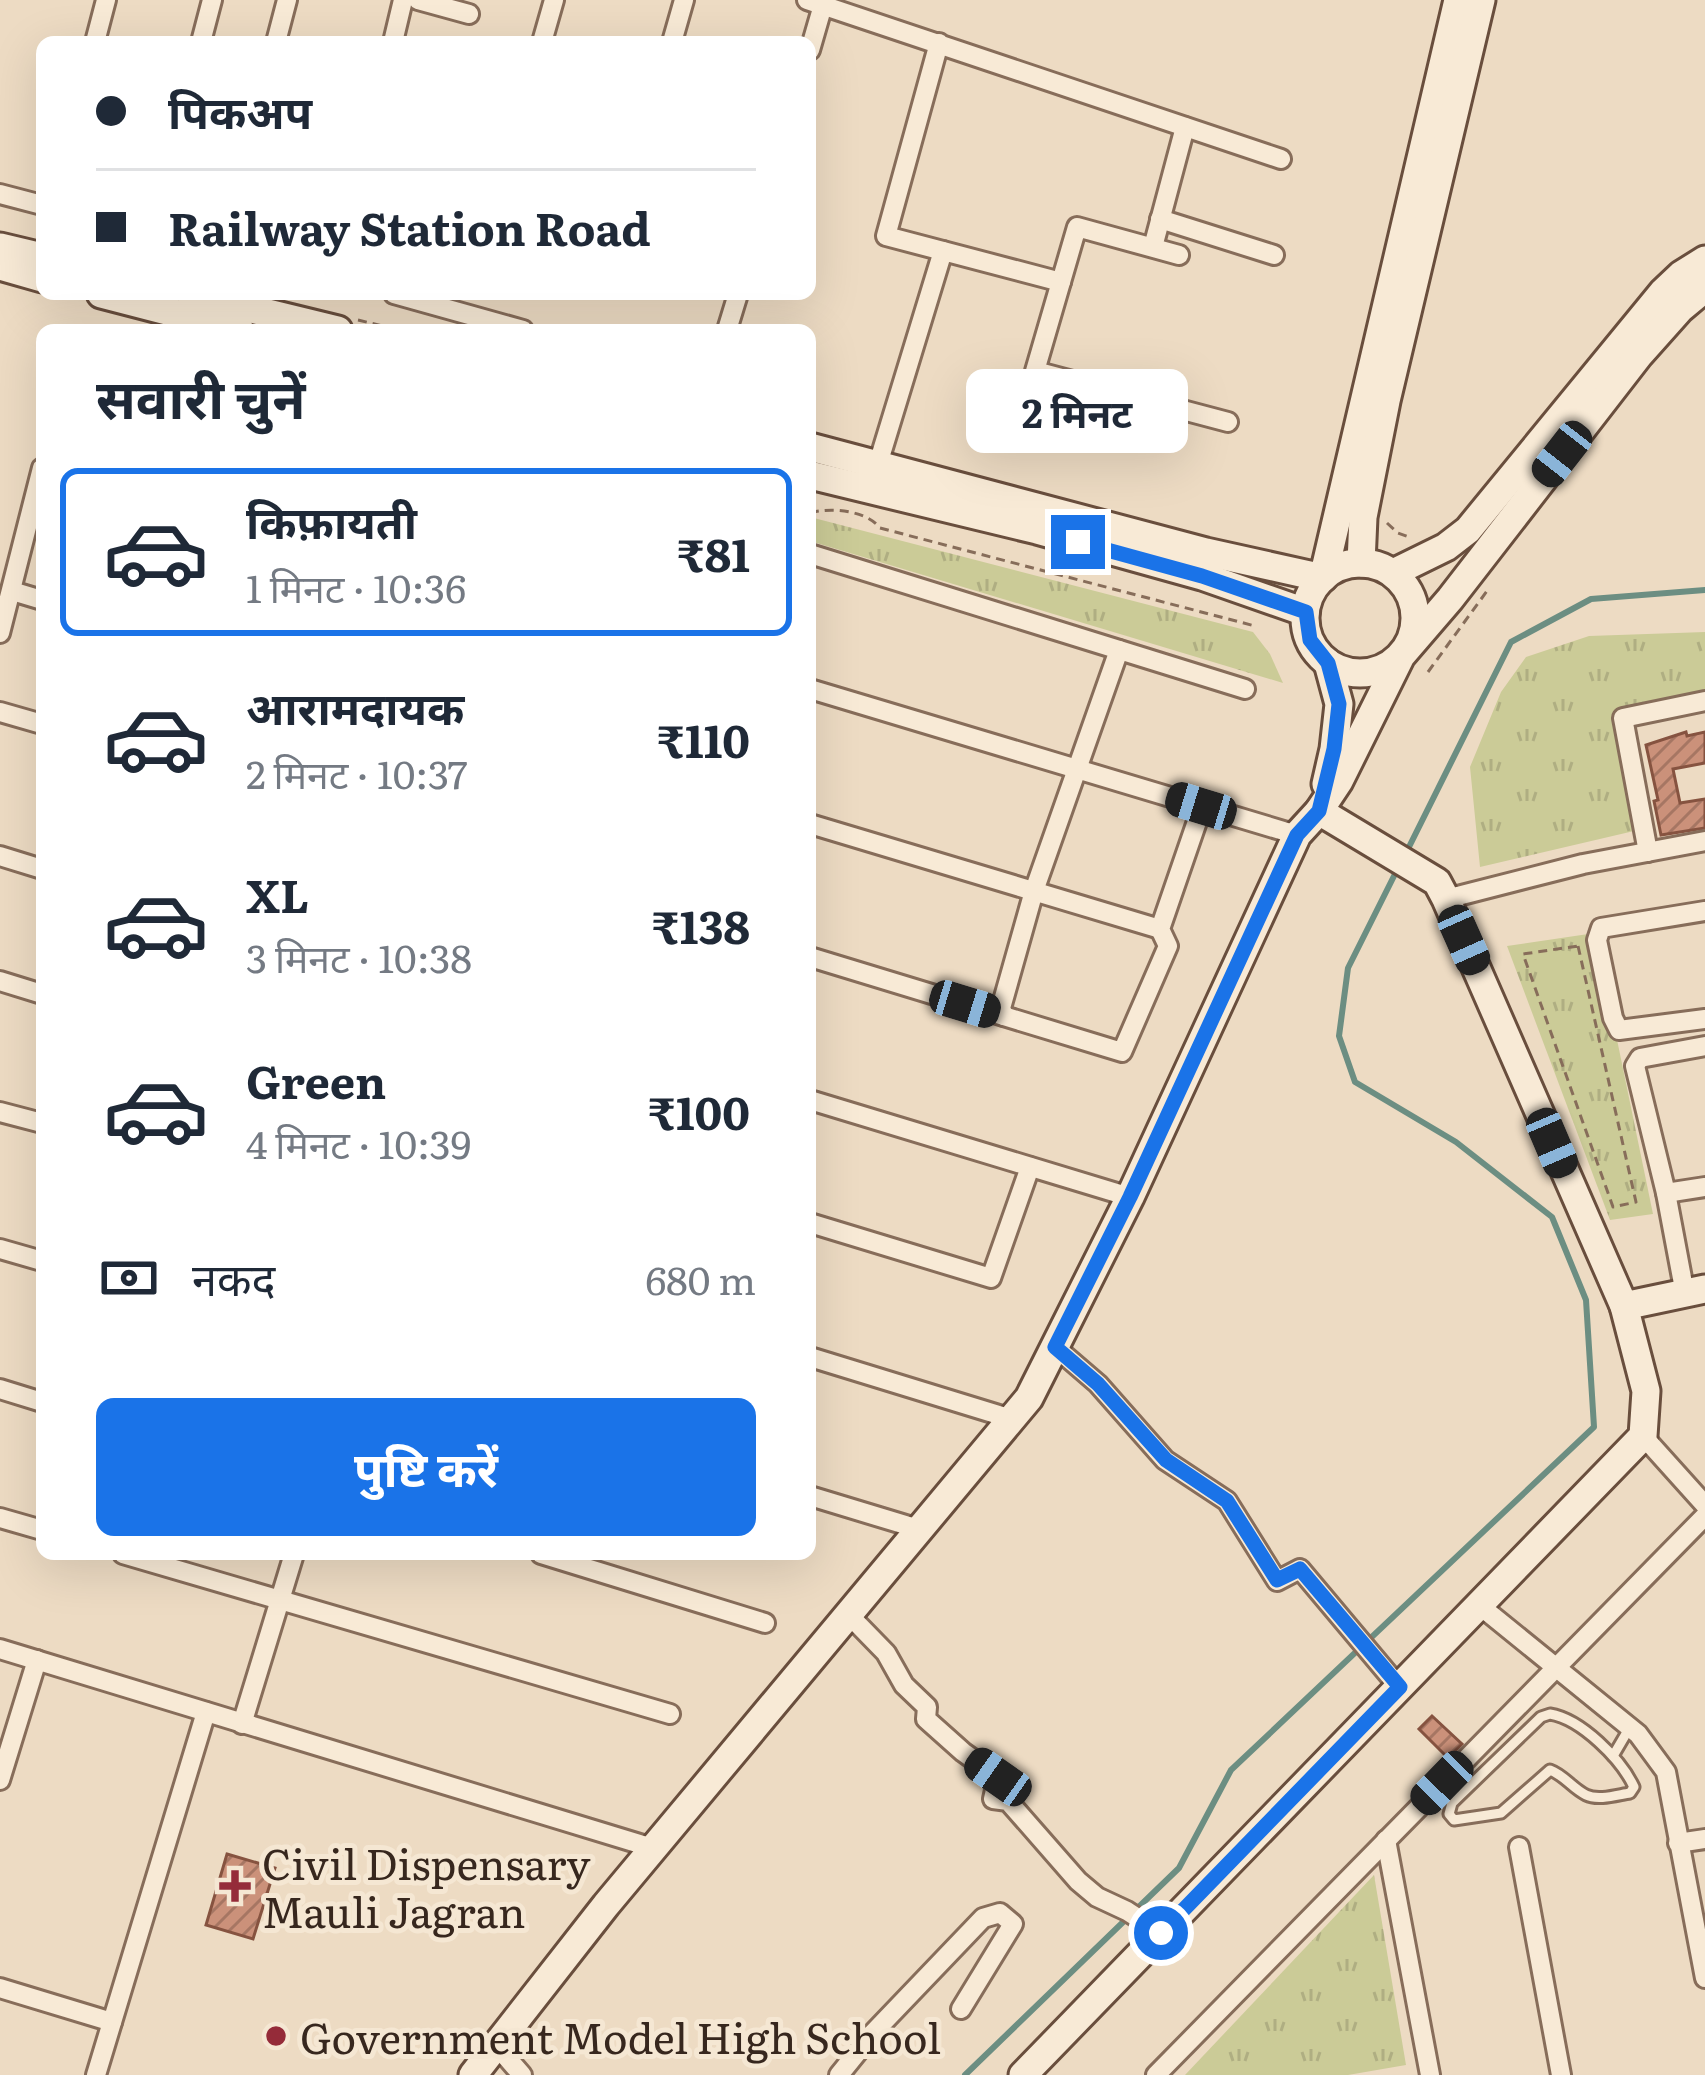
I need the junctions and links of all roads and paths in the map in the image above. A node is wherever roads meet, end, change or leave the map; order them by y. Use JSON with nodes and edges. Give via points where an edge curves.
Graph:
{"nodes":[{"id":1,"x":106,"y":0,"type":"edge"},
{"id":2,"x":212,"y":0,"type":"edge"},
{"id":3,"x":287,"y":0,"type":"edge"},
{"id":4,"x":404,"y":0,"type":"edge"},
{"id":5,"x":418,"y":0,"type":"edge"},
{"id":6,"x":554,"y":0,"type":"edge"},
{"id":7,"x":684,"y":0,"type":"edge"},
{"id":8,"x":1458,"y":0,"type":"edge"},
{"id":9,"x":1481,"y":0,"type":"edge"},
{"id":10,"x":815,"y":3,"type":"edge"},
{"id":11,"x":469,"y":14,"type":"dead end"},
{"id":12,"x":97,"y":36,"type":"edge"},
{"id":13,"x":203,"y":36,"type":"edge"},
{"id":14,"x":278,"y":36,"type":"edge"},
{"id":15,"x":394,"y":36,"type":"edge"},
{"id":16,"x":544,"y":36,"type":"edge"},
{"id":17,"x":674,"y":36,"type":"edge"},
{"id":18,"x":811,"y":36,"type":"edge"},
{"id":19,"x":940,"y":43,"type":"junction"},
{"id":20,"x":1185,"y":127,"type":"junction"},
{"id":21,"x":1281,"y":160,"type":"dead end"},
{"id":22,"x":0,"y":194,"type":"edge"},
{"id":23,"x":36,"y":203,"type":"edge"},
{"id":24,"x":1160,"y":219,"type":"junction"},
{"id":25,"x":0,"y":247,"type":"edge"},
{"id":26,"x":1153,"y":248,"type":"junction"},
{"id":27,"x":943,"y":251,"type":"junction"},
{"id":28,"x":1179,"y":255,"type":"dead end"},
{"id":29,"x":1274,"y":255,"type":"dead end"},
{"id":30,"x":36,"y":256,"type":"edge"},
{"id":31,"x":1705,"y":260,"type":"edge"},
{"id":32,"x":0,"y":266,"type":"edge"},
{"id":33,"x":36,"y":276,"type":"edge"},
{"id":34,"x":1061,"y":283,"type":"junction"},
{"id":35,"x":1705,"y":288,"type":"edge"},
{"id":36,"x":124,"y":300,"type":"edge"},
{"id":37,"x":215,"y":300,"type":"edge"},
{"id":38,"x":469,"y":303,"type":"edge"},
{"id":39,"x":217,"y":324,"type":"edge"},
{"id":40,"x":313,"y":324,"type":"edge"},
{"id":41,"x":511,"y":324,"type":"edge"},
{"id":42,"x":1228,"y":422,"type":"dead end"},
{"id":43,"x":816,"y":448,"type":"edge"},
{"id":44,"x":878,"y":464,"type":"junction"},
{"id":45,"x":816,"y":477,"type":"edge"},
{"id":46,"x":36,"y":493,"type":"edge"},
{"id":47,"x":816,"y":511,"type":"edge"},
{"id":48,"x":1387,"y":523,"type":"dead end"},
{"id":49,"x":1418,"y":540,"type":"dead end"},
{"id":50,"x":816,"y":556,"type":"edge"},
{"id":51,"x":1361,"y":563,"type":"junction"},
{"id":52,"x":1393,"y":573,"type":"junction"},
{"id":53,"x":1323,"y":578,"type":"junction"},
{"id":54,"x":12,"y":591,"type":"junction"},
{"id":55,"x":36,"y":598,"type":"edge"},
{"id":56,"x":1306,"y":612,"type":"junction"},
{"id":57,"x":1255,"y":626,"type":"dead end"},
{"id":58,"x":0,"y":633,"type":"edge"},
{"id":59,"x":1119,"y":650,"type":"junction"},
{"id":60,"x":1401,"y":656,"type":"junction"},
{"id":61,"x":1328,"y":663,"type":"junction"},
{"id":62,"x":1245,"y":689,"type":"dead end"},
{"id":63,"x":816,"y":691,"type":"edge"},
{"id":64,"x":1705,"y":701,"type":"edge"},
{"id":65,"x":0,"y":712,"type":"edge"},
{"id":66,"x":36,"y":722,"type":"edge"},
{"id":67,"x":1077,"y":769,"type":"junction"},
{"id":68,"x":1202,"y":806,"type":"junction"},
{"id":69,"x":1319,"y":811,"type":"junction"},
{"id":70,"x":816,"y":826,"type":"edge"},
{"id":71,"x":1297,"y":835,"type":"junction"},
{"id":72,"x":1705,"y":841,"type":"edge"},
{"id":73,"x":1648,"y":852,"type":"junction"},
{"id":74,"x":0,"y":856,"type":"edge"},
{"id":75,"x":36,"y":867,"type":"edge"},
{"id":76,"x":1034,"y":891,"type":"junction"},
{"id":77,"x":1446,"y":899,"type":"junction"},
{"id":78,"x":1705,"y":910,"type":"edge"},
{"id":79,"x":1160,"y":928,"type":"junction"},
{"id":80,"x":816,"y":959,"type":"edge"},
{"id":81,"x":0,"y":980,"type":"edge"},
{"id":82,"x":36,"y":992,"type":"edge"},
{"id":83,"x":1004,"y":1016,"type":"junction"},
{"id":84,"x":1705,"y":1019,"type":"edge"},
{"id":85,"x":1705,"y":1046,"type":"edge"},
{"id":86,"x":816,"y":1102,"type":"edge"},
{"id":87,"x":0,"y":1112,"type":"edge"},
{"id":88,"x":36,"y":1122,"type":"edge"},
{"id":89,"x":1030,"y":1166,"type":"junction"},
{"id":90,"x":1705,"y":1187,"type":"edge"},
{"id":91,"x":1666,"y":1193,"type":"junction"},
{"id":92,"x":1130,"y":1197,"type":"junction"},
{"id":93,"x":1636,"y":1202,"type":"joint"},
{"id":94,"x":816,"y":1225,"type":"edge"},
{"id":95,"x":0,"y":1249,"type":"edge"},
{"id":96,"x":36,"y":1254,"type":"edge"},
{"id":97,"x":1695,"y":1291,"type":"edge"},
{"id":98,"x":1624,"y":1306,"type":"junction"},
{"id":99,"x":1055,"y":1347,"type":"junction"},
{"id":100,"x":816,"y":1359,"type":"edge"},
{"id":101,"x":0,"y":1389,"type":"edge"},
{"id":102,"x":36,"y":1400,"type":"edge"},
{"id":103,"x":1012,"y":1419,"type":"junction"},
{"id":104,"x":1642,"y":1436,"type":"junction"},
{"id":105,"x":816,"y":1498,"type":"edge"},
{"id":106,"x":1705,"y":1505,"type":"edge"},
{"id":107,"x":1705,"y":1516,"type":"edge"},
{"id":108,"x":0,"y":1518,"type":"edge"},
{"id":109,"x":36,"y":1528,"type":"edge"},
{"id":110,"x":920,"y":1529,"type":"junction"},
{"id":111,"x":144,"y":1560,"type":"edge"},
{"id":112,"x":292,"y":1560,"type":"edge"},
{"id":113,"x":560,"y":1560,"type":"edge"},
{"id":114,"x":280,"y":1600,"type":"junction"},
{"id":115,"x":1479,"y":1605,"type":"junction"},
{"id":116,"x":848,"y":1614,"type":"junction"},
{"id":117,"x":765,"y":1623,"type":"dead end"},
{"id":118,"x":0,"y":1649,"type":"edge"},
{"id":119,"x":37,"y":1660,"type":"junction"},
{"id":120,"x":1555,"y":1667,"type":"junction"},
{"id":121,"x":1400,"y":1687,"type":"junction"},
{"id":122,"x":206,"y":1712,"type":"junction"},
{"id":123,"x":670,"y":1714,"type":"dead end"},
{"id":124,"x":242,"y":1724,"type":"junction"},
{"id":125,"x":1630,"y":1727,"type":"junction"},
{"id":126,"x":1613,"y":1756,"type":"junction"},
{"id":127,"x":0,"y":1780,"type":"edge"},
{"id":128,"x":1705,"y":1839,"type":"edge"},
{"id":129,"x":1386,"y":1840,"type":"junction"},
{"id":130,"x":1678,"y":1843,"type":"junction"},
{"id":131,"x":1519,"y":1847,"type":"dead end"},
{"id":132,"x":653,"y":1848,"type":"junction"},
{"id":133,"x":1161,"y":1933,"type":"junction"},
{"id":134,"x":1705,"y":1978,"type":"edge"},
{"id":135,"x":0,"y":1988,"type":"edge"},
{"id":136,"x":961,"y":2009,"type":"dead end"},
{"id":137,"x":112,"y":2022,"type":"junction"},
{"id":138,"x":496,"y":2045,"type":"junction"},
{"id":139,"x":96,"y":2075,"type":"edge"},
{"id":140,"x":473,"y":2075,"type":"edge"},
{"id":141,"x":522,"y":2075,"type":"edge"},
{"id":142,"x":839,"y":2075,"type":"edge"},
{"id":143,"x":1023,"y":2075,"type":"edge"},
{"id":144,"x":1156,"y":2075,"type":"edge"},
{"id":145,"x":1430,"y":2075,"type":"edge"},
{"id":146,"x":1561,"y":2075,"type":"edge"}],
"edges":[{"from":1,"to":12,"type":"street"},
{"from":2,"to":13,"type":"street"},
{"from":3,"to":14,"type":"street"},
{"from":4,"to":15,"type":"street"},
{"from":5,"to":11,"type":"street"},
{"from":6,"to":16,"type":"street"},
{"from":7,"to":17,"type":"street"},
{"from":8,"to":53,"type":"street"},
{"from":9,"to":51,"type":"street","via":[[1386,401]]},
{"from":10,"to":18,"type":"street"},
{"from":10,"to":19,"type":"street"},
{"from":19,"to":20,"type":"street"},
{"from":19,"to":27,"type":"street","via":[[886,236]]},
{"from":20,"to":21,"type":"street"},
{"from":20,"to":24,"type":"street"},
{"from":22,"to":23,"type":"street"},
{"from":24,"to":26,"type":"street"},
{"from":24,"to":29,"type":"street"},
{"from":25,"to":30,"type":"street"},
{"from":26,"to":28,"type":"street"},
{"from":26,"to":34,"type":"street","via":[[1076,227]]},
{"from":27,"to":34,"type":"street"},
{"from":27,"to":44,"type":"street"},
{"from":31,"to":52,"type":"street","via":[[1663,292],[1468,530]]},
{"from":32,"to":33,"type":"street"},
{"from":34,"to":42,"type":"street","via":[[1035,371]]},
{"from":35,"to":60,"type":"street","via":[[1640,355]]},
{"from":36,"to":39,"type":"street"},
{"from":37,"to":40,"type":"street"},
{"from":38,"to":41,"type":"street"},
{"from":43,"to":44,"type":"street"},
{"from":44,"to":53,"type":"street"},
{"from":45,"to":56,"type":"street","via":[[1120,553]]},
{"from":46,"to":54,"type":"street"},
{"from":47,"to":57,"type":"path","via":[[873,519],[880,528]]},
{"from":48,"to":49,"type":"path"},
{"from":50,"to":59,"type":"street"},
{"from":51,"to":52,"type":"street"},
{"from":51,"to":53,"type":"street"},
{"from":52,"to":60,"type":"street","via":[[1415,613]]},
{"from":53,"to":56,"type":"street"},
{"from":54,"to":55,"type":"street"},
{"from":54,"to":58,"type":"street"},
{"from":56,"to":61,"type":"street","via":[[1310,640]]},
{"from":59,"to":62,"type":"street"},
{"from":59,"to":67,"type":"street"},
{"from":60,"to":61,"type":"street","via":[[1374,672]]},
{"from":60,"to":69,"type":"street"},
{"from":61,"to":69,"type":"street","via":[[1339,704]]},
{"from":63,"to":67,"type":"street"},
{"from":64,"to":73,"type":"street","via":[[1623,718]]},
{"from":65,"to":66,"type":"street"},
{"from":67,"to":68,"type":"street"},
{"from":67,"to":76,"type":"street"},
{"from":68,"to":71,"type":"street"},
{"from":68,"to":79,"type":"street"},
{"from":69,"to":71,"type":"street"},
{"from":69,"to":77,"type":"street","via":[[1437,882]]},
{"from":70,"to":76,"type":"street"},
{"from":71,"to":92,"type":"street"},
{"from":72,"to":73,"type":"street"},
{"from":73,"to":77,"type":"street"},
{"from":74,"to":75,"type":"street"},
{"from":76,"to":79,"type":"street"},
{"from":76,"to":83,"type":"street"},
{"from":77,"to":98,"type":"street"},
{"from":78,"to":84,"type":"street","via":[[1601,928],[1597,940],[1619,1030]]},
{"from":79,"to":83,"type":"street","via":[[1168,946],[1122,1052]]},
{"from":80,"to":83,"type":"street"},
{"from":81,"to":82,"type":"street"},
{"from":85,"to":91,"type":"street","via":[[1636,1062]]},
{"from":86,"to":89,"type":"street"},
{"from":87,"to":88,"type":"street"},
{"from":89,"to":92,"type":"street"},
{"from":89,"to":94,"type":"street","via":[[991,1278]]},
{"from":90,"to":91,"type":"street"},
{"from":91,"to":97,"type":"street"},
{"from":92,"to":99,"type":"street"},
{"from":93,"to":93,"type":"path","via":[[1578,946],[1523,954],[1613,1207]]},
{"from":95,"to":96,"type":"street"},
{"from":97,"to":98,"type":"street"},
{"from":98,"to":104,"type":"street","via":[[1646,1391]]},
{"from":99,"to":103,"type":"street"},
{"from":99,"to":121,"type":"street","via":[[1166,1460],[1227,1501],[1277,1580],[1300,1569]]},
{"from":100,"to":103,"type":"street"},
{"from":101,"to":102,"type":"street"},
{"from":103,"to":110,"type":"street"},
{"from":104,"to":106,"type":"street"},
{"from":104,"to":115,"type":"street"},
{"from":105,"to":110,"type":"street"},
{"from":107,"to":120,"type":"street"},
{"from":108,"to":109,"type":"street"},
{"from":110,"to":116,"type":"street"},
{"from":111,"to":114,"type":"street"},
{"from":112,"to":114,"type":"street"},
{"from":113,"to":117,"type":"street"},
{"from":114,"to":123,"type":"street"},
{"from":114,"to":124,"type":"street"},
{"from":115,"to":120,"type":"street"},
{"from":115,"to":121,"type":"street"},
{"from":116,"to":132,"type":"street"},
{"from":116,"to":133,"type":"street","via":[[927,1707],[926,1719],[998,1777],[993,1799],[1008,1801],[1096,1897]]},
{"from":118,"to":119,"type":"street"},
{"from":119,"to":122,"type":"street"},
{"from":119,"to":127,"type":"street"},
{"from":120,"to":125,"type":"street"},
{"from":120,"to":129,"type":"street"},
{"from":121,"to":133,"type":"street"},
{"from":122,"to":124,"type":"street"},
{"from":122,"to":137,"type":"street"},
{"from":124,"to":132,"type":"street"},
{"from":125,"to":126,"type":"lane"},
{"from":125,"to":130,"type":"street","via":[[1666,1772]]},
{"from":126,"to":126,"type":"lane","via":[[1568,1719],[1541,1717],[1449,1814],[1454,1820],[1501,1813],[1550,1769],[1587,1796],[1630,1793],[1631,1779]]},
{"from":128,"to":130,"type":"street"},
{"from":129,"to":144,"type":"street"},
{"from":129,"to":145,"type":"street"},
{"from":130,"to":134,"type":"street"},
{"from":131,"to":146,"type":"street"},
{"from":132,"to":138,"type":"street"},
{"from":133,"to":143,"type":"street"},
{"from":135,"to":137,"type":"street"},
{"from":136,"to":142,"type":"street","via":[[1012,1924],[1000,1913],[983,1918]]},
{"from":137,"to":139,"type":"street"},
{"from":138,"to":140,"type":"street"},
{"from":138,"to":141,"type":"street"}]}
